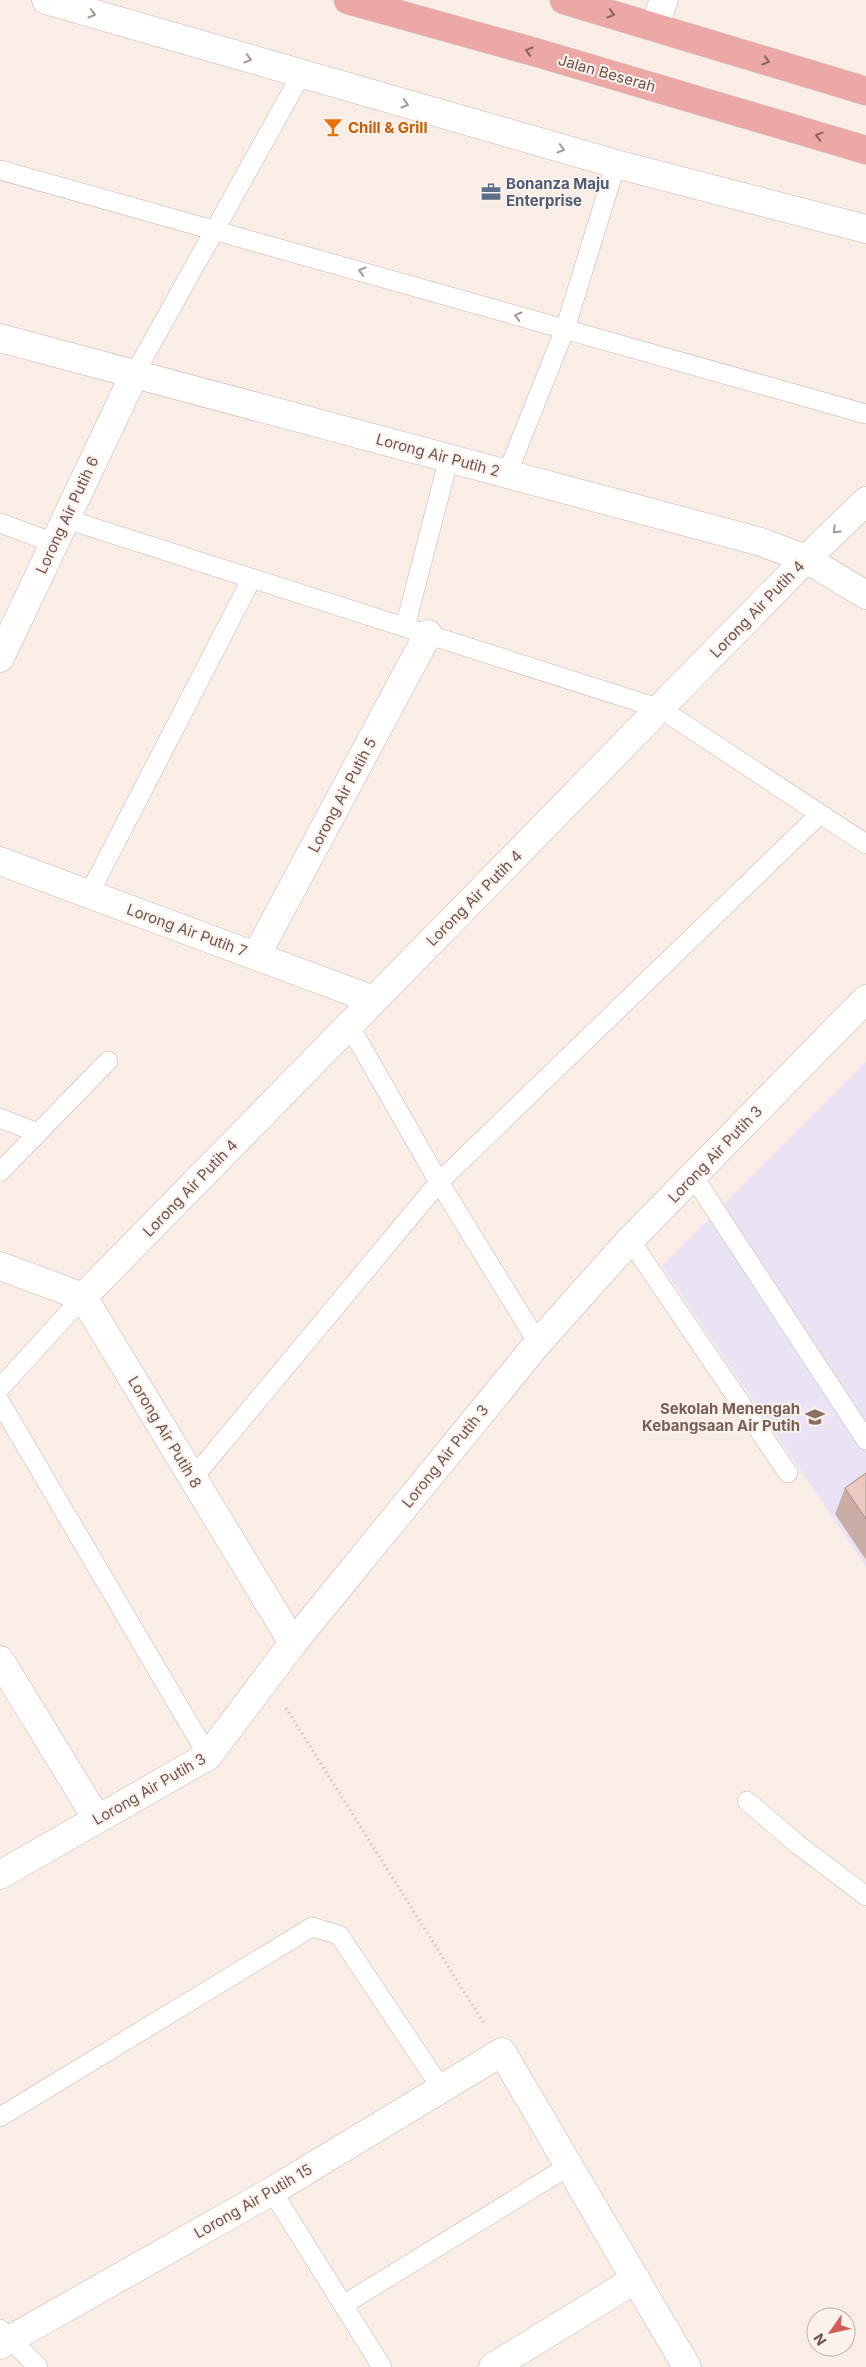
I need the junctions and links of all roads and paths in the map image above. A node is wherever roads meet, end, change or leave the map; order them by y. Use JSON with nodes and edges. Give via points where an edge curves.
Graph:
{"nodes":[{"id":1,"x":46,"y":0,"type":"edge"},
{"id":2,"x":348,"y":0,"type":"edge"},
{"id":3,"x":564,"y":0,"type":"edge"},
{"id":4,"x":664,"y":0,"type":"edge"},
{"id":5,"x":654,"y":28,"type":"junction"},
{"id":6,"x":301,"y":75,"type":"junction"},
{"id":7,"x":866,"y":91,"type":"edge"},
{"id":8,"x":866,"y":150,"type":"edge"},
{"id":9,"x":616,"y":164,"type":"junction"},
{"id":10,"x":0,"y":170,"type":"edge"},
{"id":11,"x":866,"y":229,"type":"edge"},
{"id":12,"x":216,"y":230,"type":"junction"},
{"id":13,"x":565,"y":329,"type":"junction"},
{"id":14,"x":0,"y":338,"type":"edge"},
{"id":15,"x":135,"y":373,"type":"junction"},
{"id":16,"x":866,"y":414,"type":"edge"},
{"id":17,"x":449,"y":458,"type":"junction"},
{"id":18,"x":507,"y":474,"type":"junction"},
{"id":19,"x":866,"y":501,"type":"edge"},
{"id":20,"x":0,"y":523,"type":"edge"},
{"id":21,"x":60,"y":531,"type":"junction"},
{"id":22,"x":806,"y":559,"type":"junction"},
{"id":23,"x":252,"y":578,"type":"junction"},
{"id":24,"x":866,"y":595,"type":"edge"},
{"id":25,"x":416,"y":630,"type":"junction"},
{"id":26,"x":0,"y":658,"type":"edge"},
{"id":27,"x":660,"y":709,"type":"junction"},
{"id":28,"x":820,"y":814,"type":"junction"},
{"id":29,"x":866,"y":844,"type":"edge"},
{"id":30,"x":0,"y":861,"type":"edge"},
{"id":31,"x":89,"y":894,"type":"junction"},
{"id":32,"x":256,"y":956,"type":"junction"},
{"id":33,"x":866,"y":999,"type":"edge"},
{"id":34,"x":374,"y":1000,"type":"junction"},
{"id":35,"x":349,"y":1026,"type":"junction"},
{"id":36,"x":108,"y":1061,"type":"dead end"},
{"id":37,"x":0,"y":1118,"type":"edge"},
{"id":38,"x":38,"y":1133,"type":"junction"},
{"id":39,"x":0,"y":1172,"type":"edge"},
{"id":40,"x":693,"y":1176,"type":"junction"},
{"id":41,"x":439,"y":1182,"type":"junction"},
{"id":42,"x":630,"y":1240,"type":"junction"},
{"id":43,"x":0,"y":1266,"type":"edge"},
{"id":44,"x":83,"y":1297,"type":"junction"},
{"id":45,"x":538,"y":1343,"type":"junction"},
{"id":46,"x":0,"y":1388,"type":"edge"},
{"id":47,"x":0,"y":1402,"type":"edge"},
{"id":48,"x":866,"y":1440,"type":"edge"},
{"id":49,"x":788,"y":1474,"type":"dead end"},
{"id":50,"x":193,"y":1478,"type":"junction"},
{"id":51,"x":293,"y":1643,"type":"junction"},
{"id":52,"x":0,"y":1660,"type":"edge"},
{"id":53,"x":267,"y":1678,"type":"junction"},
{"id":54,"x":208,"y":1756,"type":"junction"},
{"id":55,"x":747,"y":1801,"type":"dead end"},
{"id":56,"x":97,"y":1819,"type":"junction"},
{"id":57,"x":0,"y":1875,"type":"edge"},
{"id":58,"x":866,"y":1896,"type":"edge"},
{"id":59,"x":502,"y":2052,"type":"junction"},
{"id":60,"x":441,"y":2088,"type":"junction"},
{"id":61,"x":0,"y":2117,"type":"edge"},
{"id":62,"x":569,"y":2166,"type":"junction"},
{"id":63,"x":272,"y":2191,"type":"junction"},
{"id":64,"x":636,"y":2279,"type":"junction"},
{"id":65,"x":344,"y":2305,"type":"junction"},
{"id":66,"x":3,"y":2338,"type":"edge"},
{"id":67,"x":38,"y":2367,"type":"edge"},
{"id":68,"x":382,"y":2367,"type":"edge"},
{"id":69,"x":493,"y":2367,"type":"edge"},
{"id":70,"x":687,"y":2367,"type":"edge"}],
"edges":[{"from":1,"to":6,"type":"street","one_way":true},
{"from":8,"to":2,"type":"highway","name":"Jalan Beserah","one_way":true},
{"from":3,"to":5,"type":"highway","one_way":true},
{"from":4,"to":5,"type":"street"},
{"from":5,"to":7,"type":"highway","one_way":true},
{"from":6,"to":9,"type":"street","one_way":true},
{"from":6,"to":12,"type":"lane"},
{"from":9,"to":11,"type":"street"},
{"from":9,"to":13,"type":"lane"},
{"from":10,"to":12,"type":"lane"},
{"from":13,"to":12,"type":"lane","one_way":true},
{"from":12,"to":15,"type":"lane"},
{"from":13,"to":16,"type":"lane"},
{"from":13,"to":18,"type":"lane"},
{"from":14,"to":15,"type":"street","name":"Lorong Air Putih 2"},
{"from":15,"to":17,"type":"street","name":"Lorong Air Putih 2"},
{"from":15,"to":21,"type":"street","name":"Lorong Air Putih 6"},
{"from":17,"to":18,"type":"street","name":"Lorong Air Putih 2"},
{"from":17,"to":25,"type":"lane"},
{"from":18,"to":22,"type":"street","name":"Lorong Air Putih 2","via":[[760,542]]},
{"from":19,"to":22,"type":"street","name":"Lorong Air Putih 4","one_way":true},
{"from":20,"to":21,"type":"lane"},
{"from":21,"to":23,"type":"lane"},
{"from":21,"to":26,"type":"street","name":"Lorong Air Putih 6"},
{"from":22,"to":24,"type":"street","name":"Lorong Air Putih 2"},
{"from":22,"to":27,"type":"street","name":"Lorong Air Putih 4"},
{"from":23,"to":25,"type":"lane"},
{"from":23,"to":31,"type":"lane"},
{"from":25,"to":27,"type":"lane"},
{"from":25,"to":32,"type":"street","name":"Lorong Air Putih 5"},
{"from":27,"to":28,"type":"lane"},
{"from":27,"to":34,"type":"street","name":"Lorong Air Putih 4"},
{"from":28,"to":29,"type":"lane"},
{"from":28,"to":41,"type":"lane"},
{"from":30,"to":31,"type":"street","name":"Lorong Air Putih 7"},
{"from":31,"to":32,"type":"street","name":"Lorong Air Putih 7"},
{"from":32,"to":34,"type":"street","name":"Lorong Air Putih 7"},
{"from":33,"to":40,"type":"street","name":"Lorong Air Putih 3"},
{"from":34,"to":35,"type":"street","name":"Lorong Air Putih 4"},
{"from":35,"to":41,"type":"lane"},
{"from":35,"to":44,"type":"street","name":"Lorong Air Putih 4"},
{"from":36,"to":38,"type":"lane"},
{"from":37,"to":38,"type":"lane"},
{"from":38,"to":39,"type":"lane"},
{"from":40,"to":42,"type":"street","name":"Lorong Air Putih 3"},
{"from":40,"to":48,"type":"lane"},
{"from":41,"to":45,"type":"lane"},
{"from":41,"to":50,"type":"lane"},
{"from":42,"to":45,"type":"street","name":"Lorong Air Putih 3"},
{"from":42,"to":49,"type":"lane"},
{"from":43,"to":44,"type":"street"},
{"from":44,"to":46,"type":"lane"},
{"from":44,"to":50,"type":"street","name":"Lorong Air Putih 8"},
{"from":45,"to":51,"type":"street","name":"Lorong Air Putih 3"},
{"from":47,"to":54,"type":"lane"},
{"from":50,"to":51,"type":"street","name":"Lorong Air Putih 8"},
{"from":51,"to":53,"type":"street","name":"Lorong Air Putih 3"},
{"from":52,"to":56,"type":"street"},
{"from":53,"to":54,"type":"street","name":"Lorong Air Putih 3"},
{"from":53,"to":59,"type":"path"},
{"from":54,"to":56,"type":"street","name":"Lorong Air Putih 3"},
{"from":55,"to":58,"type":"lane"},
{"from":56,"to":57,"type":"street","name":"Lorong Air Putih 3"},
{"from":59,"to":60,"type":"street","name":"Lorong Air Putih 15"},
{"from":59,"to":62,"type":"street"},
{"from":60,"to":61,"type":"lane","via":[[339,1935],[312,1927]]},
{"from":60,"to":63,"type":"street","name":"Lorong Air Putih 15"},
{"from":62,"to":64,"type":"street"},
{"from":62,"to":65,"type":"lane"},
{"from":63,"to":65,"type":"lane"},
{"from":63,"to":66,"type":"street","name":"Lorong Air Putih 15"},
{"from":64,"to":69,"type":"street"},
{"from":64,"to":70,"type":"street"},
{"from":65,"to":68,"type":"lane"},
{"from":66,"to":67,"type":"lane"}]}
